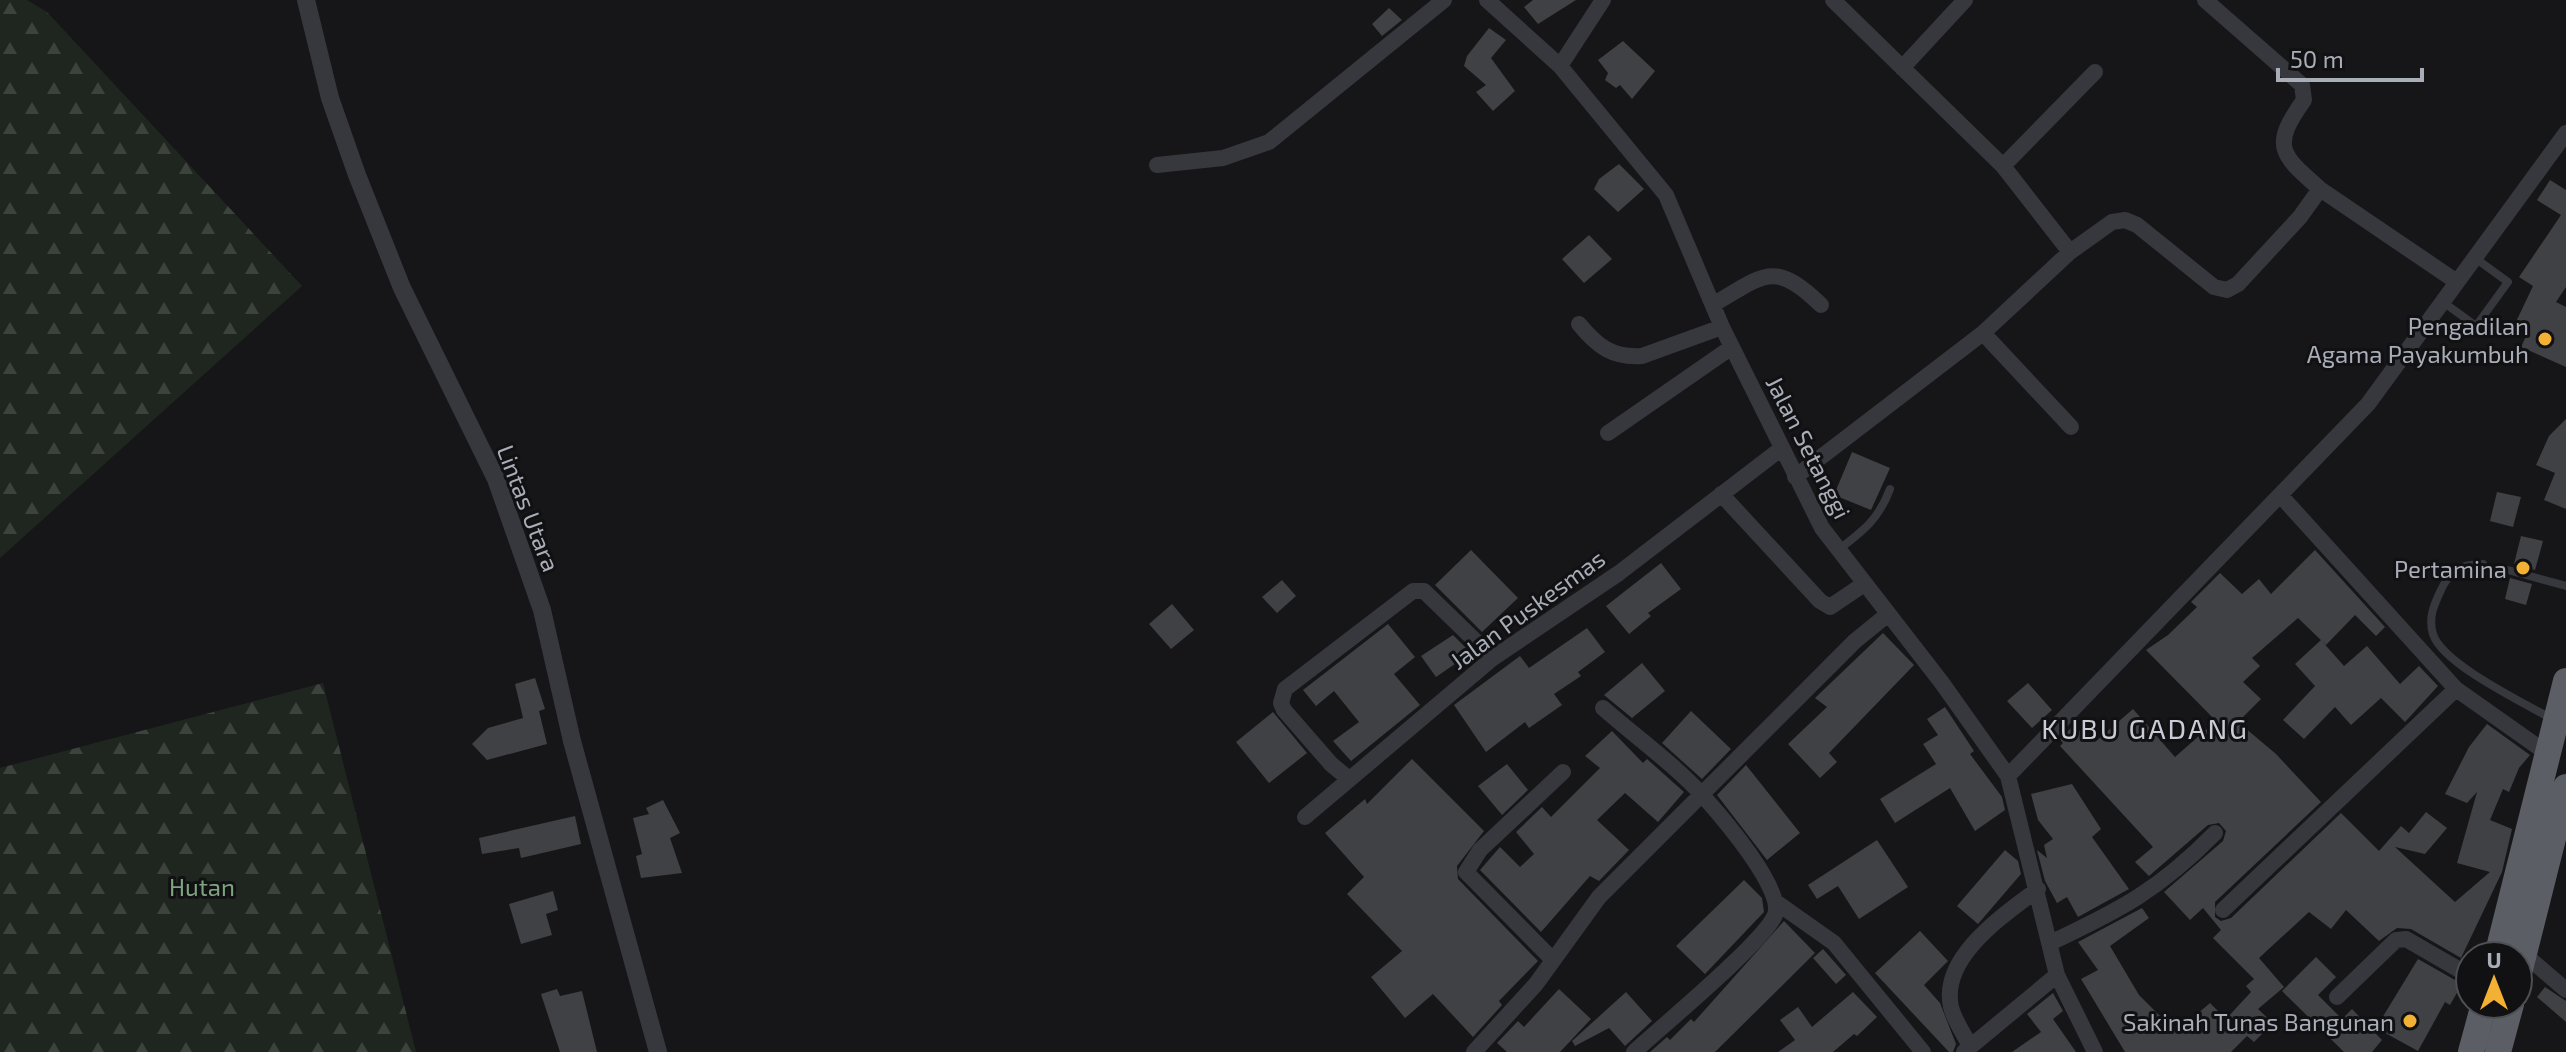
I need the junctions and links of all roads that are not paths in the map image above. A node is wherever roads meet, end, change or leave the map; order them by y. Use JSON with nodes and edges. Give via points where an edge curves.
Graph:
{"nodes":[{"id":1,"x":306,"y":0,"type":"edge"},
{"id":2,"x":1444,"y":0,"type":"edge"},
{"id":3,"x":1487,"y":0,"type":"edge"},
{"id":4,"x":1603,"y":0,"type":"edge"},
{"id":5,"x":1833,"y":0,"type":"edge"},
{"id":6,"x":1965,"y":0,"type":"edge"},
{"id":7,"x":2205,"y":0,"type":"edge"},
{"id":8,"x":1560,"y":66,"type":"junction"},
{"id":9,"x":1902,"y":68,"type":"junction"},
{"id":10,"x":2095,"y":72,"type":"dead end"},
{"id":11,"x":2566,"y":133,"type":"edge"},
{"id":12,"x":1157,"y":165,"type":"dead end"},
{"id":13,"x":2003,"y":166,"type":"junction"},
{"id":14,"x":2320,"y":189,"type":"junction"},
{"id":15,"x":2070,"y":252,"type":"junction"},
{"id":16,"x":2475,"y":258,"type":"junction"},
{"id":17,"x":2457,"y":282,"type":"junction"},
{"id":18,"x":2443,"y":302,"type":"junction"},
{"id":19,"x":1714,"y":304,"type":"junction"},
{"id":20,"x":1821,"y":305,"type":"dead end"},
{"id":21,"x":1579,"y":324,"type":"dead end"},
{"id":22,"x":1722,"y":327,"type":"junction"},
{"id":23,"x":1983,"y":333,"type":"junction"},
{"id":24,"x":1732,"y":347,"type":"junction"},
{"id":25,"x":2071,"y":427,"type":"dead end"},
{"id":26,"x":1608,"y":433,"type":"dead end"},
{"id":27,"x":1782,"y":448,"type":"junction"},
{"id":28,"x":1795,"y":477,"type":"junction"},
{"id":29,"x":1890,"y":489,"type":"dead end"},
{"id":30,"x":1721,"y":494,"type":"junction"},
{"id":31,"x":2281,"y":496,"type":"junction"},
{"id":32,"x":1837,"y":550,"type":"junction"},
{"id":33,"x":2483,"y":564,"type":"dead end"},
{"id":34,"x":2508,"y":570,"type":"dead end"},
{"id":35,"x":1864,"y":584,"type":"junction"},
{"id":36,"x":2566,"y":586,"type":"edge"},
{"id":37,"x":1887,"y":615,"type":"junction"},
{"id":38,"x":1493,"y":658,"type":"junction"},
{"id":39,"x":2566,"y":681,"type":"edge"},
{"id":40,"x":2456,"y":689,"type":"junction"},
{"id":41,"x":1603,"y":708,"type":"dead end"},
{"id":42,"x":2561,"y":724,"type":"edge"},
{"id":43,"x":2548,"y":754,"type":"junction"},
{"id":44,"x":1563,"y":772,"type":"dead end"},
{"id":45,"x":2008,"y":776,"type":"junction"},
{"id":46,"x":1349,"y":779,"type":"junction"},
{"id":47,"x":2566,"y":787,"type":"edge"},
{"id":48,"x":1703,"y":796,"type":"junction"},
{"id":49,"x":1305,"y":817,"type":"dead end"},
{"id":50,"x":2215,"y":833,"type":"dead end"},
{"id":51,"x":2038,"y":889,"type":"junction"},
{"id":52,"x":1776,"y":902,"type":"junction"},
{"id":53,"x":2223,"y":910,"type":"dead end"},
{"id":54,"x":2501,"y":940,"type":"edge"},
{"id":55,"x":2527,"y":940,"type":"edge"},
{"id":56,"x":2050,"y":943,"type":"junction"},
{"id":57,"x":1552,"y":959,"type":"junction"},
{"id":58,"x":2454,"y":967,"type":"edge"},
{"id":59,"x":2534,"y":972,"type":"edge"},
{"id":60,"x":2057,"y":975,"type":"junction"},
{"id":61,"x":2566,"y":990,"type":"edge"},
{"id":62,"x":2337,"y":997,"type":"dead end"},
{"id":63,"x":2480,"y":1020,"type":"edge"},
{"id":64,"x":2507,"y":1020,"type":"edge"},
{"id":65,"x":1967,"y":1049,"type":"edge"},
{"id":66,"x":658,"y":1052,"type":"edge"},
{"id":67,"x":1474,"y":1052,"type":"edge"},
{"id":68,"x":1634,"y":1052,"type":"edge"},
{"id":69,"x":1923,"y":1052,"type":"edge"},
{"id":70,"x":2095,"y":1052,"type":"edge"},
{"id":71,"x":2471,"y":1052,"type":"edge"},
{"id":72,"x":2498,"y":1052,"type":"edge"}],
"edges":[{"from":1,"to":66,"type":"street","name":"Lintas Utara","via":[[330,98],[357,175],[402,288],[496,479],[542,610],[572,741]]},
{"from":2,"to":12,"type":"street","via":[[1269,142],[1223,158]]},
{"from":3,"to":8,"type":"street","name":"Jalan Setanggi"},
{"from":4,"to":8,"type":"street"},
{"from":5,"to":9,"type":"street"},
{"from":6,"to":9,"type":"street"},
{"from":7,"to":14,"type":"street","via":[[2302,85],[2304,100],[2288,122],[2282,148],[2288,161]]},
{"from":8,"to":19,"type":"street","name":"Jalan Setanggi","via":[[1666,195]]},
{"from":9,"to":13,"type":"street"},
{"from":10,"to":13,"type":"street"},
{"from":11,"to":16,"type":"street"},
{"from":13,"to":15,"type":"street"},
{"from":14,"to":15,"type":"street","via":[[2232,289],[2214,287],[2125,220],[2112,222]]},
{"from":14,"to":17,"type":"street"},
{"from":15,"to":23,"type":"street"},
{"from":16,"to":17,"type":"street"},
{"from":16,"to":18,"type":"lane","via":[[2508,282],[2476,326]]},
{"from":17,"to":18,"type":"street"},
{"from":18,"to":31,"type":"street","via":[[2368,404]]},
{"from":19,"to":20,"type":"street","via":[[1774,275],[1791,278]]},
{"from":19,"to":22,"type":"street","name":"Jalan Setanggi"},
{"from":21,"to":22,"type":"street","via":[[1607,352],[1630,357]]},
{"from":22,"to":24,"type":"street","name":"Jalan Setanggi"},
{"from":23,"to":25,"type":"street"},
{"from":23,"to":28,"type":"street"},
{"from":24,"to":26,"type":"street"},
{"from":24,"to":27,"type":"street","name":"Jalan Setanggi"},
{"from":27,"to":28,"type":"street","name":"Jalan Setanggi"},
{"from":27,"to":30,"type":"street","name":"Jalan Puskesmas"},
{"from":28,"to":32,"type":"street","name":"Jalan Setanggi"},
{"from":29,"to":32,"type":"lane","via":[[1882,512]]},
{"from":30,"to":35,"type":"street","via":[[1820,601],[1830,607]]},
{"from":30,"to":38,"type":"street","name":"Jalan Puskesmas","via":[[1619,573]]},
{"from":31,"to":40,"type":"street"},
{"from":31,"to":45,"type":"street"},
{"from":32,"to":35,"type":"street","name":"Jalan Setanggi"},
{"from":33,"to":42,"type":"lane","via":[[2466,564],[2445,581],[2433,609],[2434,638],[2463,667]]},
{"from":34,"to":36,"type":"lane"},
{"from":35,"to":37,"type":"street","name":"Jalan Setanggi"},
{"from":37,"to":45,"type":"street","name":"Jalan Setanggi"},
{"from":37,"to":48,"type":"street"},
{"from":38,"to":46,"type":"street","name":"Jalan Puskesmas"},
{"from":38,"to":46,"type":"street","via":[[1424,591],[1413,591],[1285,689],[1284,710]]},
{"from":39,"to":42,"type":"highway"},
{"from":40,"to":43,"type":"street"},
{"from":40,"to":53,"type":"street"},
{"from":41,"to":48,"type":"street"},
{"from":42,"to":43,"type":"highway"},
{"from":43,"to":54,"type":"highway"},
{"from":44,"to":57,"type":"street","via":[[1480,850],[1466,872]]},
{"from":45,"to":51,"type":"street","name":"Jalan Setanggi"},
{"from":46,"to":49,"type":"street","name":"Jalan Puskesmas"},
{"from":47,"to":55,"type":"highway"},
{"from":48,"to":52,"type":"street","via":[[1766,877]]},
{"from":48,"to":57,"type":"street","via":[[1599,897]]},
{"from":50,"to":56,"type":"street","via":[[2139,899]]},
{"from":51,"to":56,"type":"street","name":"Jalan Setanggi"},
{"from":51,"to":65,"type":"street","via":[[1979,934],[1952,979],[1951,1011]]},
{"from":52,"to":68,"type":"street","via":[[1775,915],[1753,942]]},
{"from":52,"to":69,"type":"street","via":[[1834,943]]},
{"from":56,"to":60,"type":"street","name":"Jalan Setanggi"},
{"from":57,"to":67,"type":"street"},
{"from":58,"to":62,"type":"street","via":[[2406,939],[2396,940]]},
{"from":59,"to":61,"type":"street"},
{"from":60,"to":65,"type":"street"},
{"from":60,"to":70,"type":"street","name":"Jalan Setanggi"},
{"from":63,"to":71,"type":"highway"},
{"from":64,"to":72,"type":"highway"}]}
